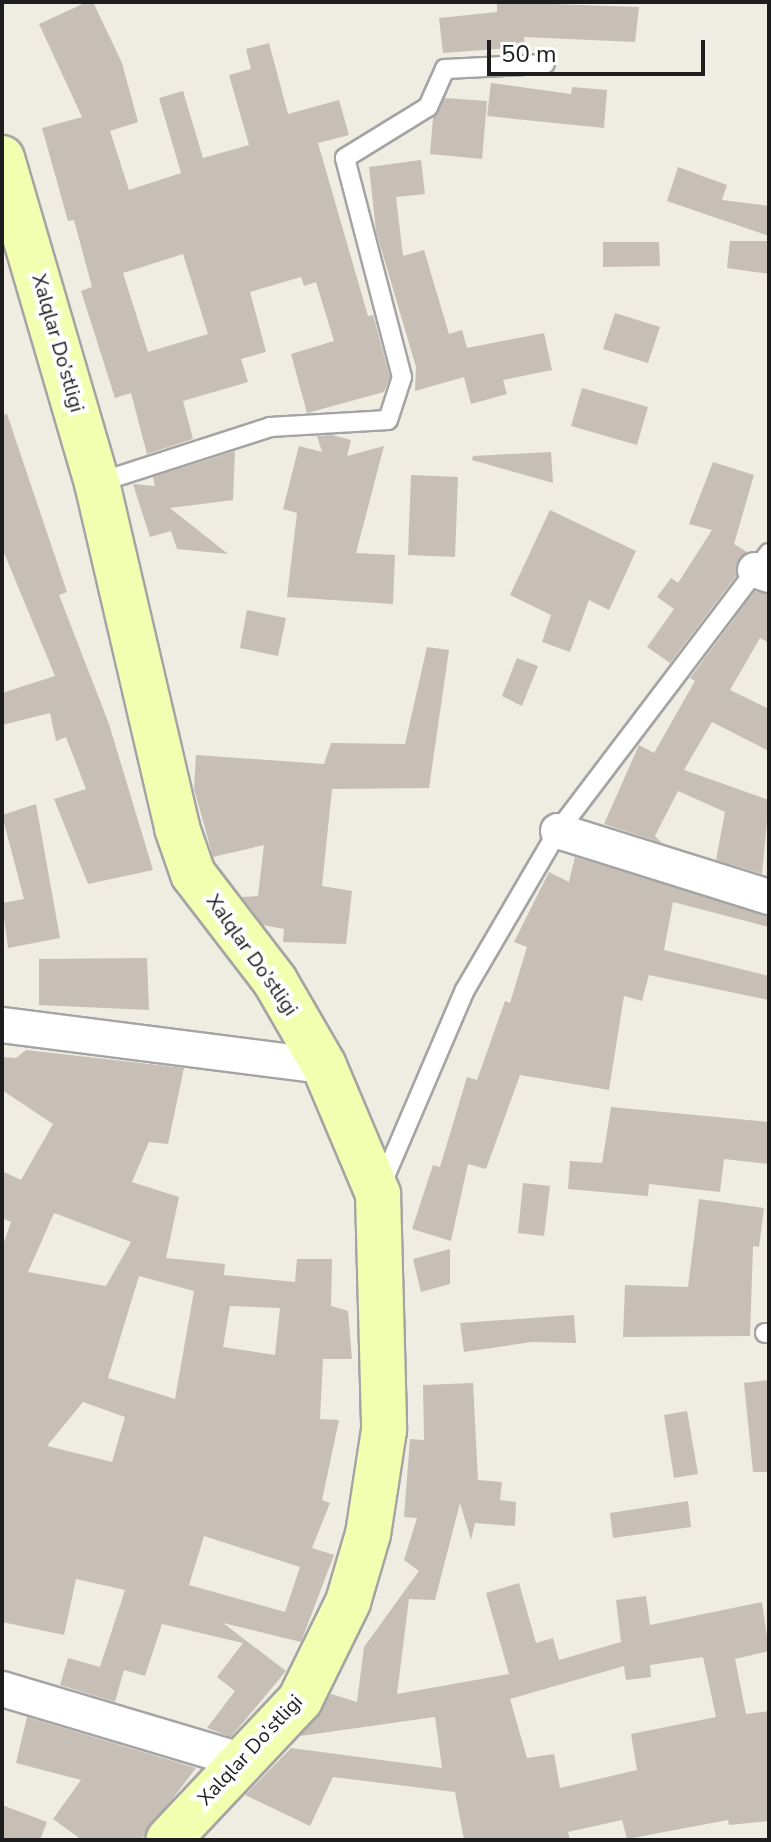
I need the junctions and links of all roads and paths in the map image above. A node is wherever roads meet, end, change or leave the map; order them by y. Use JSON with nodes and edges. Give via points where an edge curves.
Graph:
{"nodes":[{"id":1,"x":545,"y":64,"type":"dead end"},
{"id":2,"x":2,"y":158,"type":"edge"},
{"id":3,"x":97,"y":483,"type":"junction"},
{"id":4,"x":764,"y":566,"type":"edge"},
{"id":5,"x":558,"y":831,"type":"junction"},
{"id":6,"x":769,"y":897,"type":"edge"},
{"id":7,"x":2,"y":1025,"type":"edge"},
{"id":8,"x":324,"y":1066,"type":"junction"},
{"id":9,"x":378,"y":1194,"type":"junction"},
{"id":10,"x":2,"y":1689,"type":"edge"},
{"id":11,"x":243,"y":1761,"type":"junction"},
{"id":12,"x":168,"y":1840,"type":"edge"}],
"edges":[{"from":1,"to":3,"type":"lane","via":[[445,69],[428,107],[345,158],[402,377],[388,420],[270,427]]},
{"from":2,"to":3,"type":"main road","name":"Xalqlar Do’stligi"},
{"from":3,"to":8,"type":"main road","name":"Xalqlar Do’stligi","via":[[177,828],[193,874],[275,981]]},
{"from":4,"to":5,"type":"lane"},
{"from":5,"to":6,"type":"street"},
{"from":5,"to":9,"type":"lane","via":[[465,990]]},
{"from":7,"to":8,"type":"street"},
{"from":8,"to":9,"type":"main road","name":"Xalqlar Do’stligi"},
{"from":9,"to":11,"type":"main road","name":"Xalqlar Do’stligi","via":[[384,1430],[368,1534],[348,1602],[318,1668],[300,1700]]},
{"from":10,"to":11,"type":"street"},
{"from":11,"to":12,"type":"main road","name":"Xalqlar Do’stligi"}]}
